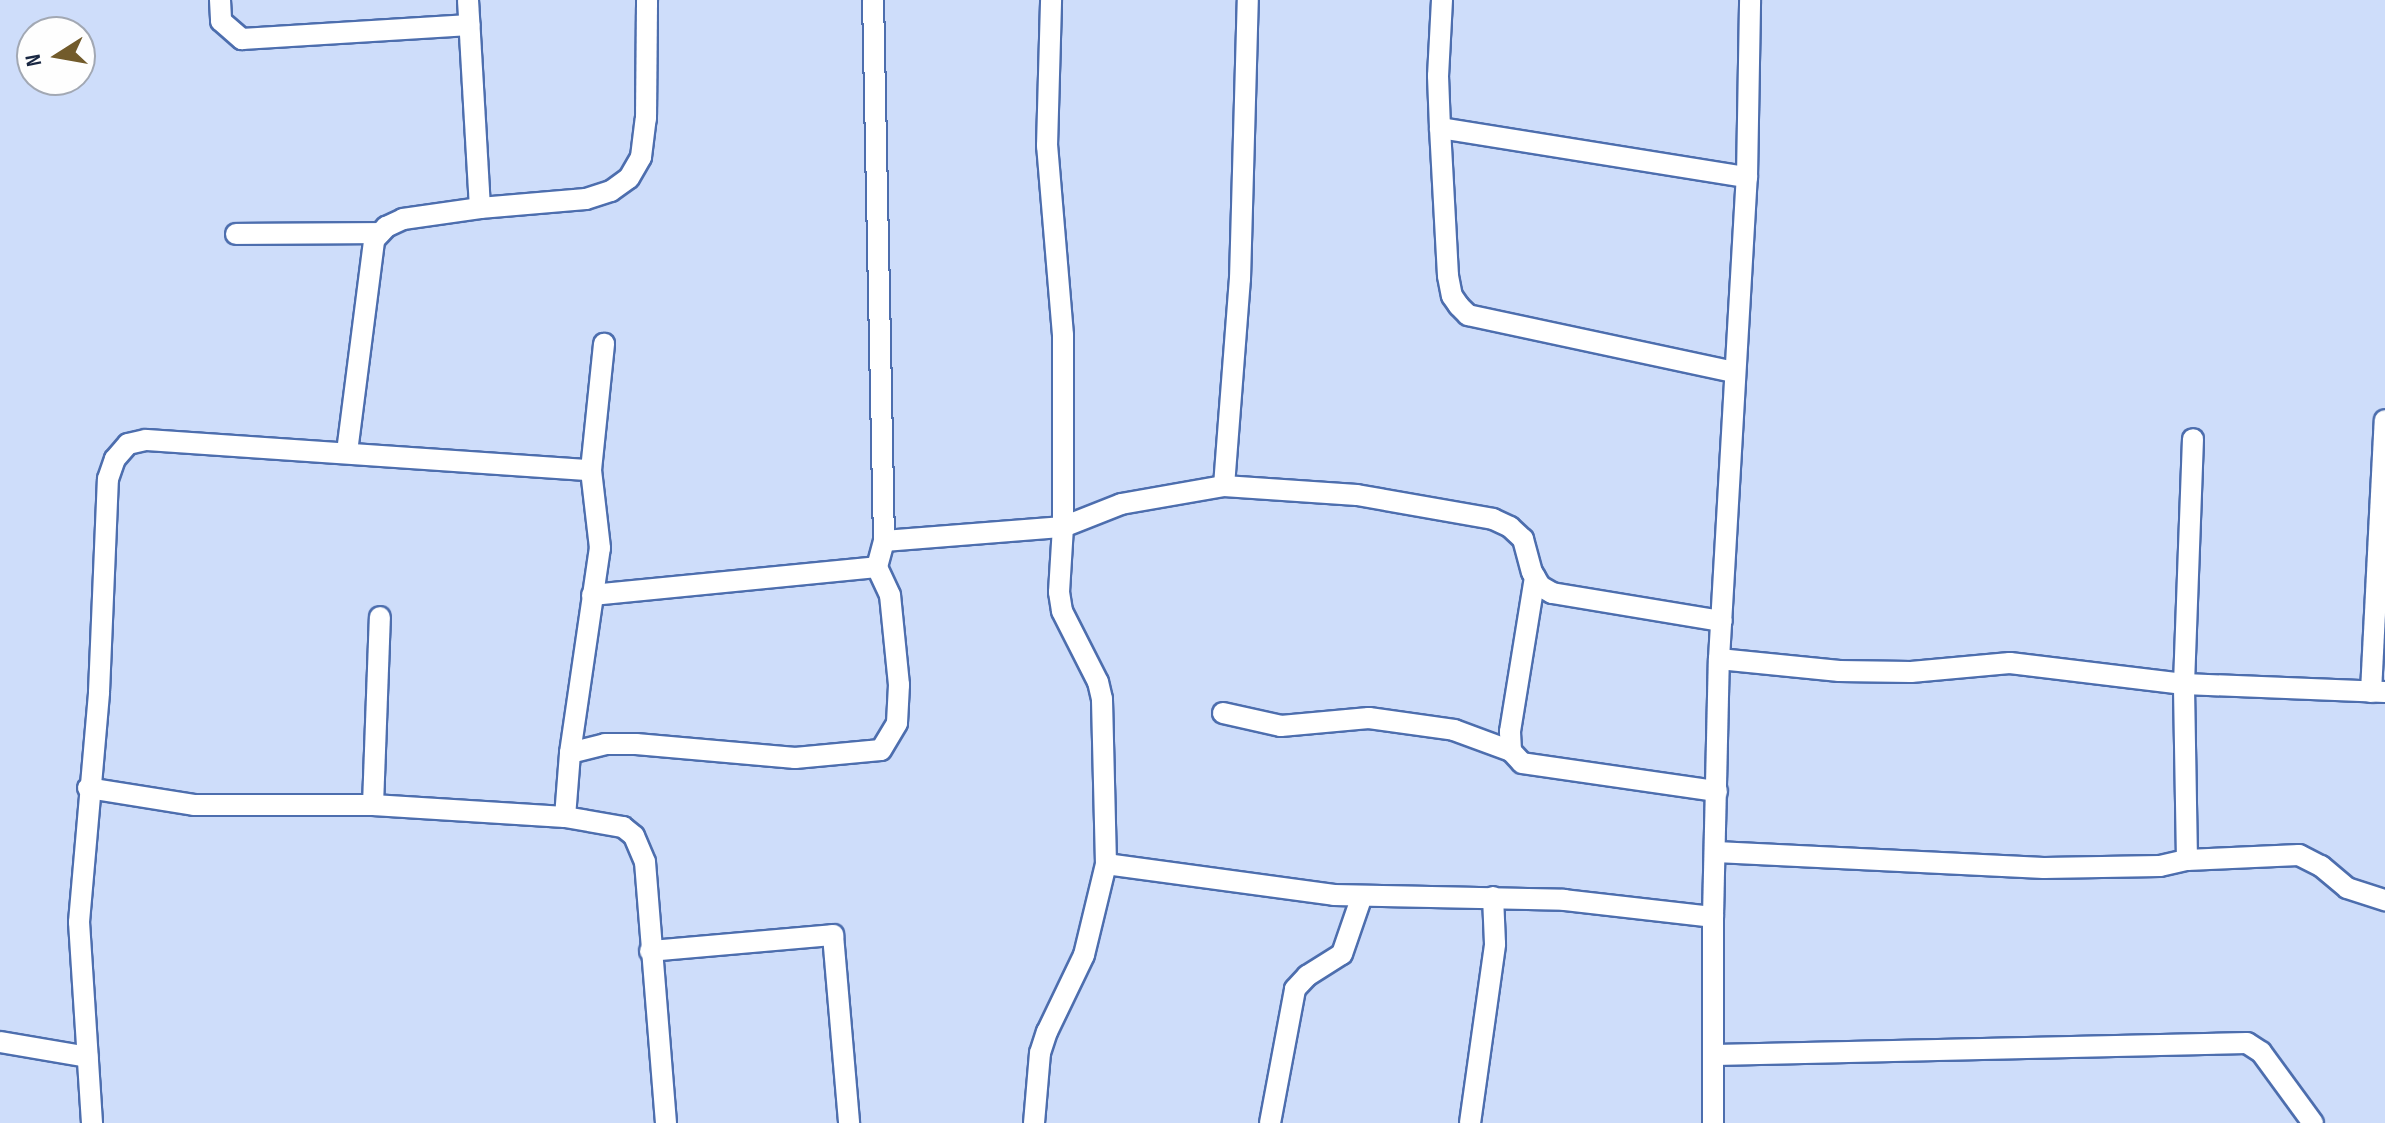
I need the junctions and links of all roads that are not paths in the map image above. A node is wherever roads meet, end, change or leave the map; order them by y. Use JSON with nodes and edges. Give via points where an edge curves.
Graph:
{"nodes":[{"id":1,"x":220,"y":0,"type":"edge"},
{"id":2,"x":468,"y":0,"type":"edge"},
{"id":3,"x":647,"y":0,"type":"edge"},
{"id":4,"x":873,"y":0,"type":"edge"},
{"id":5,"x":1051,"y":0,"type":"edge"},
{"id":6,"x":1248,"y":0,"type":"edge"},
{"id":7,"x":1442,"y":0,"type":"edge"},
{"id":8,"x":1750,"y":0,"type":"edge"},
{"id":9,"x":470,"y":25,"type":"junction"},
{"id":10,"x":1440,"y":128,"type":"junction"},
{"id":11,"x":1747,"y":177,"type":"junction"},
{"id":12,"x":480,"y":208,"type":"junction"},
{"id":13,"x":380,"y":233,"type":"junction"},
{"id":14,"x":236,"y":234,"type":"dead end"},
{"id":15,"x":604,"y":344,"type":"dead end"},
{"id":16,"x":1734,"y":372,"type":"junction"},
{"id":17,"x":2385,"y":420,"type":"edge"},
{"id":18,"x":2193,"y":439,"type":"dead end"},
{"id":19,"x":347,"y":452,"type":"junction"},
{"id":20,"x":591,"y":470,"type":"junction"},
{"id":21,"x":1224,"y":486,"type":"junction"},
{"id":22,"x":1063,"y":527,"type":"junction"},
{"id":23,"x":884,"y":541,"type":"junction"},
{"id":24,"x":877,"y":567,"type":"junction"},
{"id":25,"x":1535,"y":577,"type":"junction"},
{"id":26,"x":592,"y":595,"type":"junction"},
{"id":27,"x":380,"y":617,"type":"dead end"},
{"id":28,"x":1722,"y":621,"type":"junction"},
{"id":29,"x":1719,"y":659,"type":"junction"},
{"id":30,"x":2184,"y":684,"type":"junction"},
{"id":31,"x":2378,"y":692,"type":"edge"},
{"id":32,"x":1223,"y":713,"type":"dead end"},
{"id":33,"x":1511,"y":751,"type":"junction"},
{"id":34,"x":570,"y":753,"type":"junction"},
{"id":35,"x":88,"y":788,"type":"junction"},
{"id":36,"x":1717,"y":791,"type":"junction"},
{"id":37,"x":373,"y":805,"type":"junction"},
{"id":38,"x":565,"y":817,"type":"junction"},
{"id":39,"x":1716,"y":852,"type":"junction"},
{"id":40,"x":2187,"y":860,"type":"junction"},
{"id":41,"x":1106,"y":864,"type":"junction"},
{"id":42,"x":1362,"y":896,"type":"junction"},
{"id":43,"x":1493,"y":897,"type":"junction"},
{"id":44,"x":2385,"y":900,"type":"edge"},
{"id":45,"x":1713,"y":917,"type":"junction"},
{"id":46,"x":650,"y":951,"type":"junction"},
{"id":47,"x":0,"y":1042,"type":"edge"},
{"id":48,"x":1715,"y":1055,"type":"junction"},
{"id":49,"x":88,"y":1057,"type":"junction"},
{"id":50,"x":92,"y":1123,"type":"edge"},
{"id":51,"x":666,"y":1123,"type":"edge"},
{"id":52,"x":849,"y":1123,"type":"edge"},
{"id":53,"x":1034,"y":1123,"type":"edge"},
{"id":54,"x":1270,"y":1123,"type":"edge"},
{"id":55,"x":1470,"y":1123,"type":"edge"},
{"id":56,"x":1713,"y":1123,"type":"edge"},
{"id":57,"x":2313,"y":1123,"type":"edge"}],
"edges":[{"from":1,"to":9,"type":"street","via":[[221,21],[242,39]]},
{"from":2,"to":9,"type":"street"},
{"from":3,"to":12,"type":"street","via":[[646,119],[641,157],[629,178],[586,199]]},
{"from":4,"to":23,"type":"street"},
{"from":5,"to":22,"type":"street","via":[[1047,146],[1063,335]]},
{"from":6,"to":21,"type":"street","via":[[1240,279]]},
{"from":7,"to":10,"type":"street"},
{"from":8,"to":11,"type":"street"},
{"from":9,"to":12,"type":"street"},
{"from":10,"to":11,"type":"street"},
{"from":10,"to":16,"type":"street","via":[[1448,276],[1452,296],[1468,315]]},
{"from":11,"to":16,"type":"street"},
{"from":12,"to":13,"type":"street","via":[[403,219]]},
{"from":13,"to":14,"type":"street"},
{"from":13,"to":19,"type":"street","via":[[374,240]]},
{"from":15,"to":20,"type":"street"},
{"from":16,"to":28,"type":"street"},
{"from":17,"to":31,"type":"street"},
{"from":18,"to":30,"type":"street"},
{"from":19,"to":20,"type":"street"},
{"from":19,"to":35,"type":"street","via":[[146,440],[128,444],[115,459],[108,479],[99,692]]},
{"from":20,"to":26,"type":"street","via":[[600,548]]},
{"from":21,"to":22,"type":"street","via":[[1121,504]]},
{"from":21,"to":25,"type":"street","via":[[1357,495],[1493,519],[1523,539]]},
{"from":22,"to":23,"type":"street"},
{"from":22,"to":41,"type":"street","via":[[1058,572],[1062,611],[1102,699]]},
{"from":23,"to":24,"type":"street"},
{"from":24,"to":26,"type":"street"},
{"from":24,"to":34,"type":"street","via":[[890,595],[899,685],[897,723],[881,750],[795,758],[605,744]]},
{"from":25,"to":28,"type":"street","via":[[1552,593]]},
{"from":25,"to":33,"type":"street"},
{"from":26,"to":34,"type":"street"},
{"from":27,"to":37,"type":"street"},
{"from":28,"to":29,"type":"street"},
{"from":29,"to":30,"type":"street","via":[[1911,672],[2010,663]]},
{"from":29,"to":36,"type":"street"},
{"from":30,"to":31,"type":"street"},
{"from":30,"to":40,"type":"street"},
{"from":32,"to":33,"type":"street","via":[[1281,726],[1369,718],[1454,730]]},
{"from":33,"to":36,"type":"street","via":[[1522,763]]},
{"from":34,"to":38,"type":"street"},
{"from":35,"to":37,"type":"street","via":[[194,805]]},
{"from":35,"to":49,"type":"street","via":[[79,922]]},
{"from":36,"to":39,"type":"street"},
{"from":37,"to":38,"type":"street"},
{"from":38,"to":46,"type":"street","via":[[623,827],[634,836],[645,862]]},
{"from":39,"to":40,"type":"street","via":[[2044,868],[2160,866]]},
{"from":39,"to":45,"type":"street"},
{"from":40,"to":44,"type":"street","via":[[2299,855],[2347,888]]},
{"from":41,"to":42,"type":"street"},
{"from":41,"to":53,"type":"street","via":[[1084,955],[1043,1042]]},
{"from":42,"to":43,"type":"street"},
{"from":42,"to":54,"type":"street","via":[[1342,954],[1295,989]]},
{"from":43,"to":45,"type":"street"},
{"from":43,"to":55,"type":"street","via":[[1492,971]]},
{"from":45,"to":48,"type":"street"},
{"from":46,"to":51,"type":"street"},
{"from":46,"to":52,"type":"street","via":[[833,935]]},
{"from":47,"to":49,"type":"street"},
{"from":48,"to":56,"type":"street"},
{"from":48,"to":57,"type":"street","via":[[2247,1043],[2270,1064]]},
{"from":49,"to":50,"type":"street"}]}
